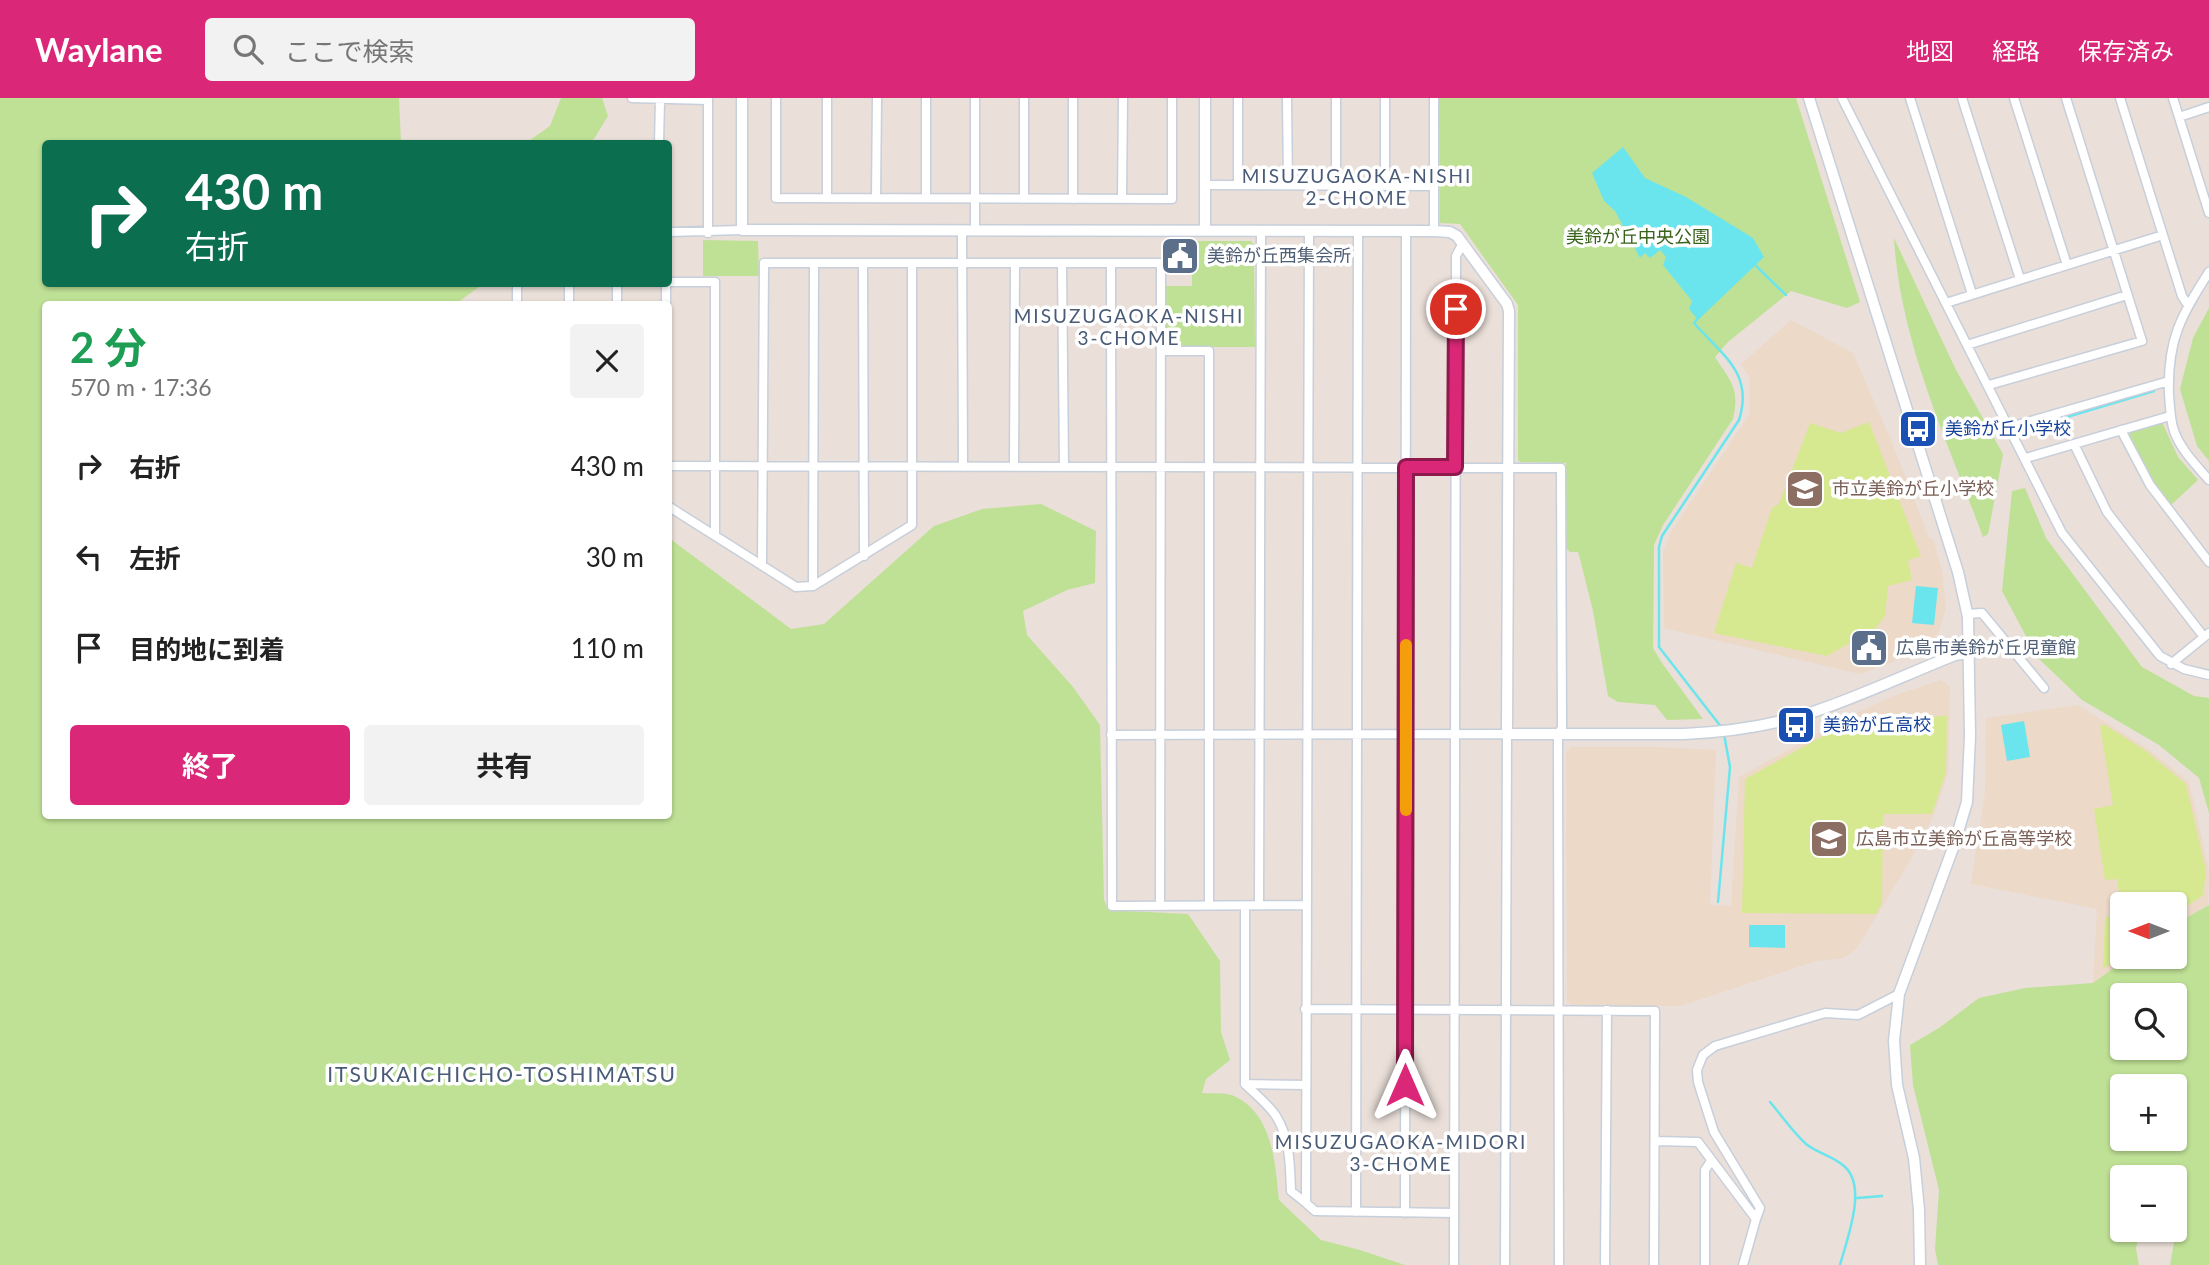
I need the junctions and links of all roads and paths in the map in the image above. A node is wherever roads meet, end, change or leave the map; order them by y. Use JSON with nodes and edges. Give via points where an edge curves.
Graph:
{"nodes":[{"id":1,"x":632,"y":98,"type":"edge"},
{"id":2,"x":742,"y":98,"type":"edge"},
{"id":3,"x":776,"y":98,"type":"edge"},
{"id":4,"x":827,"y":98,"type":"edge"},
{"id":5,"x":877,"y":98,"type":"edge"},
{"id":6,"x":926,"y":98,"type":"edge"},
{"id":7,"x":975,"y":98,"type":"edge"},
{"id":8,"x":1024,"y":98,"type":"edge"},
{"id":9,"x":1073,"y":98,"type":"edge"},
{"id":10,"x":1123,"y":98,"type":"edge"},
{"id":11,"x":1172,"y":98,"type":"edge"},
{"id":12,"x":1205,"y":98,"type":"edge"},
{"id":13,"x":1238,"y":98,"type":"edge"},
{"id":14,"x":1287,"y":98,"type":"edge"},
{"id":15,"x":1336,"y":98,"type":"edge"},
{"id":16,"x":1385,"y":98,"type":"edge"},
{"id":17,"x":1434,"y":98,"type":"edge"},
{"id":18,"x":1810,"y":98,"type":"edge"},
{"id":19,"x":1842,"y":98,"type":"edge"},
{"id":20,"x":1910,"y":98,"type":"edge"},
{"id":21,"x":1962,"y":98,"type":"edge"},
{"id":22,"x":2014,"y":98,"type":"edge"},
{"id":23,"x":2066,"y":98,"type":"edge"},
{"id":24,"x":2120,"y":98,"type":"edge"},
{"id":25,"x":2173,"y":98,"type":"edge"},
{"id":26,"x":660,"y":100,"type":"junction"},
{"id":27,"x":2209,"y":107,"type":"edge"},
{"id":28,"x":2179,"y":117,"type":"junction"},
{"id":29,"x":659,"y":140,"type":"edge"},
{"id":30,"x":1206,"y":185,"type":"junction"},
{"id":31,"x":1238,"y":185,"type":"junction"},
{"id":32,"x":1288,"y":185,"type":"junction"},
{"id":33,"x":1336,"y":185,"type":"junction"},
{"id":34,"x":1385,"y":185,"type":"junction"},
{"id":35,"x":1434,"y":186,"type":"junction"},
{"id":36,"x":827,"y":198,"type":"junction"},
{"id":37,"x":876,"y":198,"type":"junction"},
{"id":38,"x":926,"y":198,"type":"junction"},
{"id":39,"x":975,"y":198,"type":"junction"},
{"id":40,"x":1122,"y":198,"type":"junction"},
{"id":41,"x":1024,"y":199,"type":"junction"},
{"id":42,"x":1073,"y":199,"type":"junction"},
{"id":43,"x":2209,"y":213,"type":"edge"},
{"id":44,"x":742,"y":230,"type":"junction"},
{"id":45,"x":962,"y":231,"type":"junction"},
{"id":46,"x":975,"y":231,"type":"junction"},
{"id":47,"x":1205,"y":231,"type":"junction"},
{"id":48,"x":1261,"y":231,"type":"junction"},
{"id":49,"x":672,"y":232,"type":"edge"},
{"id":50,"x":1309,"y":232,"type":"junction"},
{"id":51,"x":1358,"y":232,"type":"junction"},
{"id":52,"x":1406,"y":232,"type":"junction"},
{"id":53,"x":1434,"y":232,"type":"junction"},
{"id":54,"x":708,"y":233,"type":"junction"},
{"id":55,"x":2163,"y":235,"type":"junction"},
{"id":56,"x":1464,"y":243,"type":"junction"},
{"id":57,"x":2114,"y":250,"type":"junction"},
{"id":58,"x":962,"y":262,"type":"junction"},
{"id":59,"x":814,"y":263,"type":"junction"},
{"id":60,"x":863,"y":263,"type":"junction"},
{"id":61,"x":912,"y":263,"type":"junction"},
{"id":62,"x":1015,"y":263,"type":"junction"},
{"id":63,"x":1062,"y":264,"type":"junction"},
{"id":64,"x":1111,"y":264,"type":"junction"},
{"id":65,"x":2067,"y":265,"type":"junction"},
{"id":66,"x":2209,"y":272,"type":"edge"},
{"id":67,"x":2020,"y":279,"type":"junction"},
{"id":68,"x":672,"y":283,"type":"edge"},
{"id":69,"x":1972,"y":294,"type":"junction"},
{"id":70,"x":2127,"y":295,"type":"junction"},
{"id":71,"x":1946,"y":303,"type":"junction"},
{"id":72,"x":2188,"y":305,"type":"junction"},
{"id":73,"x":1967,"y":345,"type":"junction"},
{"id":74,"x":1161,"y":351,"type":"junction"},
{"id":75,"x":2169,"y":381,"type":"junction"},
{"id":76,"x":1989,"y":385,"type":"junction"},
{"id":77,"x":2170,"y":416,"type":"junction"},
{"id":78,"x":2010,"y":427,"type":"junction"},
{"id":79,"x":2121,"y":430,"type":"junction"},
{"id":80,"x":2074,"y":444,"type":"junction"},
{"id":81,"x":2026,"y":458,"type":"junction"},
{"id":82,"x":672,"y":466,"type":"edge"},
{"id":83,"x":715,"y":466,"type":"junction"},
{"id":84,"x":862,"y":466,"type":"junction"},
{"id":85,"x":912,"y":466,"type":"junction"},
{"id":86,"x":1014,"y":466,"type":"junction"},
{"id":87,"x":764,"y":467,"type":"junction"},
{"id":88,"x":813,"y":467,"type":"junction"},
{"id":89,"x":963,"y":467,"type":"junction"},
{"id":90,"x":1064,"y":467,"type":"junction"},
{"id":91,"x":1112,"y":467,"type":"junction"},
{"id":92,"x":1161,"y":467,"type":"junction"},
{"id":93,"x":1210,"y":467,"type":"junction"},
{"id":94,"x":1261,"y":467,"type":"junction"},
{"id":95,"x":1357,"y":467,"type":"junction"},
{"id":96,"x":1406,"y":467,"type":"junction"},
{"id":97,"x":1455,"y":467,"type":"junction"},
{"id":98,"x":1509,"y":467,"type":"junction"},
{"id":99,"x":1308,"y":468,"type":"junction"},
{"id":100,"x":2209,"y":480,"type":"edge"},
{"id":101,"x":672,"y":508,"type":"edge"},
{"id":102,"x":715,"y":534,"type":"junction"},
{"id":103,"x":864,"y":556,"type":"junction"},
{"id":104,"x":2209,"y":562,"type":"edge"},
{"id":105,"x":762,"y":565,"type":"junction"},
{"id":106,"x":813,"y":586,"type":"junction"},
{"id":107,"x":1967,"y":614,"type":"junction"},
{"id":108,"x":2207,"y":635,"type":"edge"},
{"id":109,"x":1968,"y":653,"type":"junction"},
{"id":110,"x":2171,"y":664,"type":"junction"},
{"id":111,"x":2209,"y":675,"type":"edge"},
{"id":112,"x":2044,"y":688,"type":"dead end"},
{"id":113,"x":1259,"y":733,"type":"junction"},
{"id":114,"x":1160,"y":734,"type":"junction"},
{"id":115,"x":1209,"y":734,"type":"junction"},
{"id":116,"x":1307,"y":734,"type":"junction"},
{"id":117,"x":1357,"y":734,"type":"junction"},
{"id":118,"x":1407,"y":734,"type":"junction"},
{"id":119,"x":1457,"y":734,"type":"junction"},
{"id":120,"x":1507,"y":734,"type":"junction"},
{"id":121,"x":1558,"y":734,"type":"junction"},
{"id":122,"x":1111,"y":735,"type":"junction"},
{"id":123,"x":1209,"y":905,"type":"junction"},
{"id":124,"x":1259,"y":905,"type":"junction"},
{"id":125,"x":1306,"y":905,"type":"junction"},
{"id":126,"x":1160,"y":906,"type":"junction"},
{"id":127,"x":1245,"y":906,"type":"junction"},
{"id":128,"x":1899,"y":994,"type":"junction"},
{"id":129,"x":1305,"y":1009,"type":"junction"},
{"id":130,"x":1356,"y":1009,"type":"junction"},
{"id":131,"x":1405,"y":1009,"type":"junction"},
{"id":132,"x":1454,"y":1009,"type":"junction"},
{"id":133,"x":1505,"y":1009,"type":"junction"},
{"id":134,"x":1559,"y":1009,"type":"junction"},
{"id":135,"x":1607,"y":1010,"type":"junction"},
{"id":136,"x":1245,"y":1084,"type":"junction"},
{"id":137,"x":1306,"y":1085,"type":"junction"},
{"id":138,"x":1654,"y":1141,"type":"junction"},
{"id":139,"x":1711,"y":1161,"type":"junction"},
{"id":140,"x":1306,"y":1203,"type":"junction"},
{"id":141,"x":1356,"y":1212,"type":"junction"},
{"id":142,"x":1405,"y":1213,"type":"junction"},
{"id":143,"x":1454,"y":1213,"type":"junction"},
{"id":144,"x":1756,"y":1219,"type":"junction"},
{"id":145,"x":1454,"y":1265,"type":"edge"},
{"id":146,"x":1505,"y":1265,"type":"edge"},
{"id":147,"x":1559,"y":1265,"type":"edge"},
{"id":148,"x":1605,"y":1265,"type":"edge"},
{"id":149,"x":1654,"y":1265,"type":"edge"},
{"id":150,"x":1705,"y":1265,"type":"edge"},
{"id":151,"x":1743,"y":1265,"type":"edge"},
{"id":152,"x":1920,"y":1265,"type":"edge"}],
"edges":[{"from":1,"to":26,"type":"street"},
{"from":2,"to":44,"type":"street"},
{"from":3,"to":36,"type":"street","via":[[776,198]]},
{"from":4,"to":36,"type":"street"},
{"from":5,"to":37,"type":"street"},
{"from":6,"to":38,"type":"street"},
{"from":7,"to":39,"type":"street"},
{"from":8,"to":41,"type":"street"},
{"from":9,"to":42,"type":"street"},
{"from":10,"to":40,"type":"street"},
{"from":11,"to":40,"type":"street","via":[[1172,199]]},
{"from":12,"to":30,"type":"street"},
{"from":13,"to":31,"type":"street"},
{"from":14,"to":32,"type":"street"},
{"from":15,"to":33,"type":"street"},
{"from":16,"to":34,"type":"street"},
{"from":17,"to":35,"type":"street"},
{"from":18,"to":107,"type":"street","via":[[1952,550]]},
{"from":19,"to":71,"type":"street"},
{"from":20,"to":69,"type":"street"},
{"from":21,"to":67,"type":"street"},
{"from":22,"to":65,"type":"street"},
{"from":23,"to":57,"type":"street"},
{"from":24,"to":55,"type":"street"},
{"from":25,"to":28,"type":"street"},
{"from":26,"to":29,"type":"street"},
{"from":26,"to":54,"type":"street","via":[[708,100]]},
{"from":27,"to":28,"type":"street"},
{"from":28,"to":43,"type":"street"},
{"from":30,"to":31,"type":"street"},
{"from":30,"to":47,"type":"street"},
{"from":31,"to":32,"type":"street"},
{"from":32,"to":33,"type":"street"},
{"from":33,"to":34,"type":"street"},
{"from":34,"to":35,"type":"street"},
{"from":35,"to":53,"type":"street"},
{"from":36,"to":37,"type":"street"},
{"from":37,"to":38,"type":"street"},
{"from":38,"to":39,"type":"street"},
{"from":39,"to":41,"type":"street"},
{"from":39,"to":46,"type":"street"},
{"from":40,"to":42,"type":"street"},
{"from":41,"to":42,"type":"street"},
{"from":44,"to":45,"type":"street"},
{"from":44,"to":54,"type":"street"},
{"from":45,"to":46,"type":"street"},
{"from":45,"to":58,"type":"street"},
{"from":46,"to":47,"type":"street"},
{"from":47,"to":48,"type":"street"},
{"from":48,"to":50,"type":"street"},
{"from":48,"to":94,"type":"street"},
{"from":49,"to":54,"type":"street"},
{"from":50,"to":51,"type":"street"},
{"from":50,"to":99,"type":"street"},
{"from":51,"to":52,"type":"street"},
{"from":51,"to":95,"type":"street"},
{"from":52,"to":53,"type":"street"},
{"from":52,"to":96,"type":"street"},
{"from":53,"to":56,"type":"street","via":[[1450,232]]},
{"from":55,"to":57,"type":"street"},
{"from":55,"to":72,"type":"street"},
{"from":56,"to":97,"type":"street","via":[[1456,256]]},
{"from":56,"to":98,"type":"street","via":[[1509,311]]},
{"from":57,"to":65,"type":"street"},
{"from":57,"to":70,"type":"street"},
{"from":58,"to":61,"type":"street"},
{"from":58,"to":62,"type":"street"},
{"from":58,"to":89,"type":"street"},
{"from":59,"to":60,"type":"street"},
{"from":59,"to":87,"type":"street","via":[[764,263]]},
{"from":59,"to":88,"type":"street"},
{"from":60,"to":61,"type":"street"},
{"from":60,"to":84,"type":"street"},
{"from":61,"to":85,"type":"street"},
{"from":62,"to":63,"type":"street"},
{"from":62,"to":86,"type":"street"},
{"from":63,"to":64,"type":"street"},
{"from":63,"to":90,"type":"street"},
{"from":64,"to":74,"type":"street","via":[[1161,263]]},
{"from":64,"to":91,"type":"street"},
{"from":65,"to":67,"type":"street"},
{"from":66,"to":72,"type":"street"},
{"from":67,"to":69,"type":"street"},
{"from":68,"to":83,"type":"street","via":[[715,282]]},
{"from":69,"to":71,"type":"street"},
{"from":70,"to":73,"type":"street"},
{"from":70,"to":76,"type":"street","via":[[2142,341]]},
{"from":71,"to":73,"type":"street"},
{"from":72,"to":75,"type":"street","via":[[2171,348]]},
{"from":73,"to":76,"type":"street"},
{"from":74,"to":92,"type":"street"},
{"from":74,"to":93,"type":"street","via":[[1209,351]]},
{"from":75,"to":77,"type":"street"},
{"from":75,"to":78,"type":"street"},
{"from":76,"to":78,"type":"street"},
{"from":77,"to":79,"type":"street"},
{"from":77,"to":100,"type":"street","via":[[2187,454]]},
{"from":78,"to":81,"type":"street"},
{"from":79,"to":80,"type":"street"},
{"from":79,"to":104,"type":"street","via":[[2150,485]]},
{"from":80,"to":81,"type":"street"},
{"from":80,"to":108,"type":"street","via":[[2107,512]]},
{"from":81,"to":110,"type":"street","via":[[2062,533]]},
{"from":82,"to":83,"type":"street"},
{"from":83,"to":87,"type":"street"},
{"from":83,"to":102,"type":"street"},
{"from":84,"to":85,"type":"street"},
{"from":84,"to":88,"type":"street"},
{"from":84,"to":103,"type":"street"},
{"from":85,"to":89,"type":"street"},
{"from":85,"to":103,"type":"street","via":[[912,524]]},
{"from":86,"to":89,"type":"street"},
{"from":86,"to":90,"type":"street"},
{"from":87,"to":88,"type":"street"},
{"from":87,"to":105,"type":"street"},
{"from":88,"to":106,"type":"street"},
{"from":90,"to":91,"type":"street"},
{"from":91,"to":92,"type":"street"},
{"from":91,"to":122,"type":"street"},
{"from":92,"to":93,"type":"street"},
{"from":92,"to":114,"type":"street"},
{"from":93,"to":94,"type":"street"},
{"from":93,"to":115,"type":"street"},
{"from":94,"to":99,"type":"street"},
{"from":94,"to":113,"type":"street"},
{"from":95,"to":96,"type":"street"},
{"from":95,"to":99,"type":"street"},
{"from":95,"to":117,"type":"street"},
{"from":96,"to":97,"type":"street"},
{"from":96,"to":118,"type":"street"},
{"from":97,"to":98,"type":"street"},
{"from":97,"to":119,"type":"street"},
{"from":98,"to":120,"type":"street"},
{"from":98,"to":121,"type":"street","via":[[1561,468],[1562,728]]},
{"from":99,"to":116,"type":"street"},
{"from":101,"to":102,"type":"street"},
{"from":102,"to":105,"type":"street"},
{"from":103,"to":106,"type":"street"},
{"from":105,"to":106,"type":"street","via":[[796,587]]},
{"from":107,"to":109,"type":"street"},
{"from":107,"to":112,"type":"street","via":[[1982,614]]},
{"from":108,"to":110,"type":"street"},
{"from":109,"to":121,"type":"street","via":[[1810,713],[1733,730]]},
{"from":109,"to":128,"type":"street","via":[[1967,802]]},
{"from":110,"to":111,"type":"street"},
{"from":113,"to":115,"type":"street"},
{"from":113,"to":116,"type":"street"},
{"from":113,"to":124,"type":"street"},
{"from":114,"to":115,"type":"street"},
{"from":114,"to":122,"type":"street"},
{"from":114,"to":126,"type":"street"},
{"from":115,"to":123,"type":"street"},
{"from":116,"to":117,"type":"street"},
{"from":116,"to":125,"type":"street"},
{"from":117,"to":118,"type":"street"},
{"from":117,"to":130,"type":"street"},
{"from":118,"to":119,"type":"street"},
{"from":118,"to":131,"type":"street"},
{"from":119,"to":120,"type":"street"},
{"from":119,"to":132,"type":"street"},
{"from":120,"to":121,"type":"street"},
{"from":120,"to":133,"type":"street"},
{"from":121,"to":134,"type":"street"},
{"from":122,"to":126,"type":"street","via":[[1112,906]]},
{"from":123,"to":126,"type":"street"},
{"from":123,"to":127,"type":"street"},
{"from":124,"to":125,"type":"street"},
{"from":124,"to":127,"type":"street"},
{"from":125,"to":129,"type":"street"},
{"from":127,"to":136,"type":"street"},
{"from":128,"to":144,"type":"street","via":[[1858,1015],[1825,1013],[1715,1046],[1703,1055],[1698,1082],[1719,1141],[1760,1209]]},
{"from":128,"to":152,"type":"street","via":[[1894,1041],[1897,1085],[1914,1158]]},
{"from":129,"to":130,"type":"street"},
{"from":129,"to":137,"type":"street"},
{"from":130,"to":131,"type":"street"},
{"from":130,"to":141,"type":"street"},
{"from":131,"to":132,"type":"street"},
{"from":131,"to":142,"type":"street"},
{"from":132,"to":133,"type":"street"},
{"from":132,"to":143,"type":"street"},
{"from":133,"to":134,"type":"street"},
{"from":133,"to":146,"type":"street"},
{"from":134,"to":135,"type":"street"},
{"from":134,"to":147,"type":"street"},
{"from":135,"to":138,"type":"street","via":[[1654,1011]]},
{"from":135,"to":148,"type":"street"},
{"from":136,"to":137,"type":"street"},
{"from":136,"to":140,"type":"street","via":[[1275,1115],[1289,1155],[1291,1191]]},
{"from":137,"to":140,"type":"street"},
{"from":138,"to":139,"type":"street","via":[[1698,1142]]},
{"from":138,"to":149,"type":"street"},
{"from":139,"to":144,"type":"street"},
{"from":139,"to":150,"type":"street","via":[[1705,1170]]},
{"from":140,"to":141,"type":"street","via":[[1315,1211]]},
{"from":141,"to":142,"type":"street"},
{"from":142,"to":143,"type":"street"},
{"from":143,"to":145,"type":"street"},
{"from":144,"to":151,"type":"street"}]}
